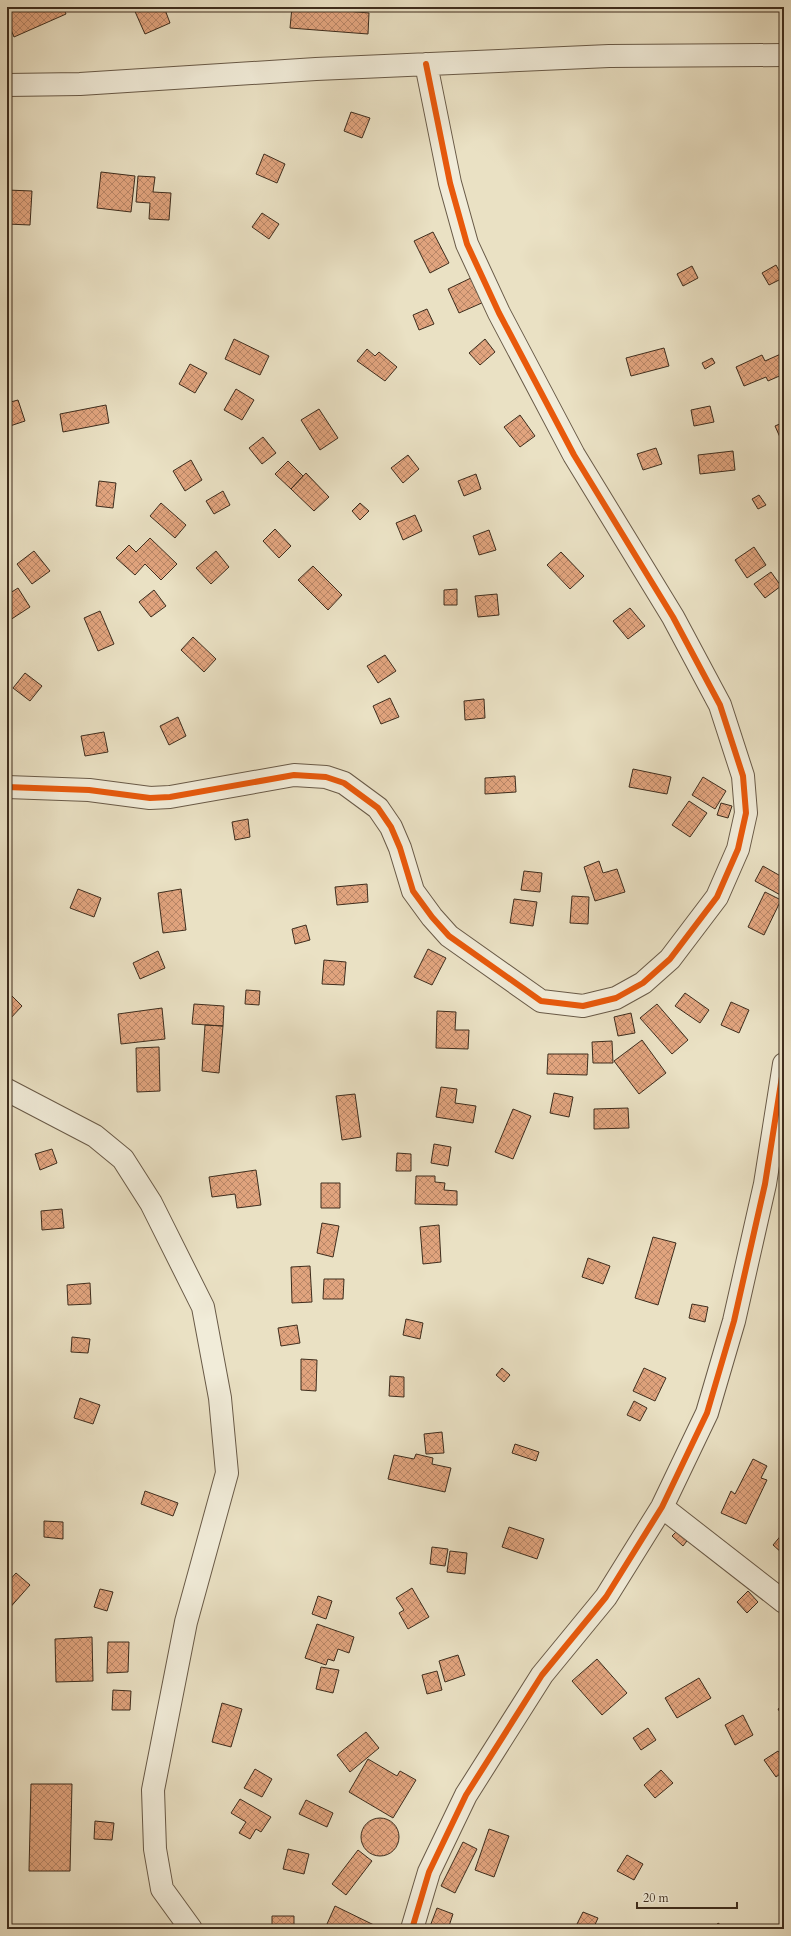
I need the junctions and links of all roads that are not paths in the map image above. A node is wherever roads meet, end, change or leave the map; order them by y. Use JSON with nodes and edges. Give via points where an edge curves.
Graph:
{"nodes":[{"id":1,"x":784,"y":55,"type":"edge"},
{"id":2,"x":426,"y":64,"type":"junction"},
{"id":3,"x":7,"y":85,"type":"edge"},
{"id":4,"x":7,"y":787,"type":"edge"},
{"id":5,"x":784,"y":1064,"type":"edge"},
{"id":6,"x":7,"y":1090,"type":"edge"},
{"id":7,"x":662,"y":1507,"type":"junction"},
{"id":8,"x":784,"y":1602,"type":"edge"},
{"id":9,"x":191,"y":1929,"type":"edge"},
{"id":10,"x":412,"y":1929,"type":"edge"}],
"edges":[{"from":1,"to":2,"type":"street","via":[[609,56]]},
{"from":2,"to":3,"type":"street","via":[[80,84]]},
{"from":2,"to":4,"type":"street","via":[[450,183],[467,244],[499,313],[574,455],[673,617],[720,705],[743,776],[746,813],[738,849],[717,897],[670,959],[642,983],[616,998],[583,1006],[541,1001],[449,936],[413,891],[391,827],[378,808],[344,783],[326,777],[294,775],[150,798],[88,790]]},
{"from":5,"to":7,"type":"street","via":[[765,1184],[734,1321],[707,1413]]},
{"from":6,"to":9,"type":"street","via":[[95,1136],[123,1160],[151,1203],[203,1307],[220,1398],[227,1473],[186,1622],[153,1790],[155,1849],[162,1888]]},
{"from":7,"to":8,"type":"street"},
{"from":7,"to":10,"type":"street","via":[[606,1597],[542,1675],[466,1795],[429,1872]]}]}
